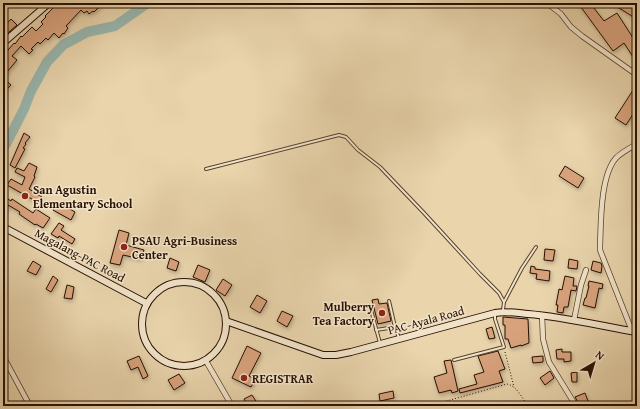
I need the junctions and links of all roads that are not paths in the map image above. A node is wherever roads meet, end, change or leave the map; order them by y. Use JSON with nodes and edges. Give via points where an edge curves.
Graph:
{"nodes":[{"id":1,"x":49,"y":3,"type":"edge"},
{"id":2,"x":547,"y":3,"type":"edge"},
{"id":3,"x":4,"y":40,"type":"edge"},
{"id":4,"x":637,"y":75,"type":"edge"},
{"id":5,"x":637,"y":144,"type":"edge"},
{"id":6,"x":206,"y":169,"type":"dead end"},
{"id":7,"x":3,"y":226,"type":"edge"},
{"id":8,"x":536,"y":247,"type":"dead end"},
{"id":9,"x":586,"y":270,"type":"dead end"},
{"id":10,"x":389,"y":302,"type":"dead end"},
{"id":11,"x":504,"y":302,"type":"junction"},
{"id":12,"x":146,"y":303,"type":"junction"},
{"id":13,"x":371,"y":310,"type":"dead end"},
{"id":14,"x":502,"y":312,"type":"junction"},
{"id":15,"x":494,"y":313,"type":"junction"},
{"id":16,"x":542,"y":315,"type":"junction"},
{"id":17,"x":574,"y":320,"type":"junction"},
{"id":18,"x":226,"y":321,"type":"junction"},
{"id":19,"x":395,"y":326,"type":"junction"},
{"id":20,"x":376,"y":330,"type":"junction"},
{"id":21,"x":634,"y":332,"type":"edge"},
{"id":22,"x":399,"y":339,"type":"junction"},
{"id":23,"x":380,"y":344,"type":"junction"},
{"id":24,"x":3,"y":356,"type":"edge"},
{"id":25,"x":454,"y":360,"type":"dead end"},
{"id":26,"x":206,"y":361,"type":"junction"},
{"id":27,"x":30,"y":406,"type":"edge"},
{"id":28,"x":232,"y":406,"type":"edge"},
{"id":29,"x":576,"y":406,"type":"edge"}],
"edges":[{"from":1,"to":3,"type":"street"},
{"from":2,"to":4,"type":"street","via":[[561,14],[571,27]]},
{"from":5,"to":21,"type":"street","via":[[617,157],[610,168],[602,208],[600,247]]},
{"from":6,"to":11,"type":"lane","via":[[338,134],[346,137],[380,167],[499,293]]},
{"from":7,"to":12,"type":"street","name":"Magalang-PAC Road"},
{"from":8,"to":11,"type":"lane"},
{"from":9,"to":17,"type":"street"},
{"from":10,"to":19,"type":"lane"},
{"from":11,"to":14,"type":"lane"},
{"from":12,"to":18,"type":"street","via":[[154,292],[166,285],[179,281],[192,282],[205,287],[216,296],[223,307]]},
{"from":12,"to":26,"type":"street","via":[[141,330],[146,344],[154,355],[166,363],[179,367],[193,366]]},
{"from":13,"to":20,"type":"lane"},
{"from":14,"to":15,"type":"street","name":"PAC-Ayala Road"},
{"from":14,"to":16,"type":"street","name":"PAC-Ayala Road"},
{"from":15,"to":22,"type":"street","name":"PAC-Ayala Road"},
{"from":15,"to":25,"type":"lane","via":[[504,347]]},
{"from":16,"to":17,"type":"street","name":"PAC-Ayala Road"},
{"from":16,"to":29,"type":"street","via":[[543,340],[549,362]]},
{"from":17,"to":21,"type":"street","name":"PAC-Ayala Road"},
{"from":18,"to":23,"type":"street","name":"PAC-Ayala Road","via":[[323,355],[336,355]]},
{"from":18,"to":26,"type":"street","via":[[225,336],[218,350]]},
{"from":19,"to":20,"type":"lane"},
{"from":19,"to":22,"type":"lane"},
{"from":20,"to":23,"type":"lane"},
{"from":22,"to":23,"type":"street","name":"PAC-Ayala Road"},
{"from":24,"to":27,"type":"street"},
{"from":26,"to":28,"type":"street"}]}
